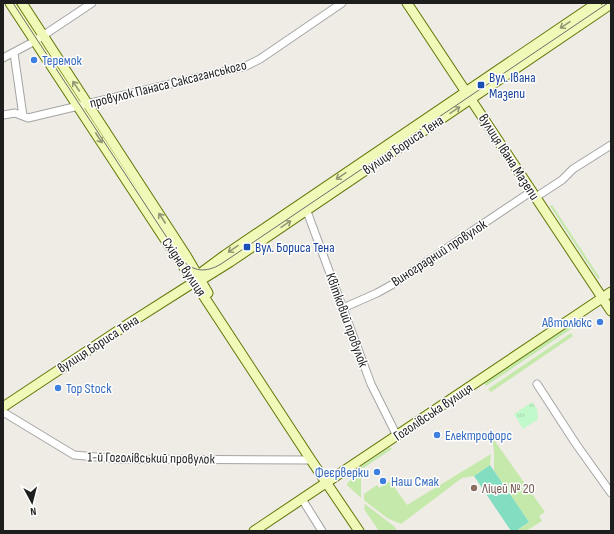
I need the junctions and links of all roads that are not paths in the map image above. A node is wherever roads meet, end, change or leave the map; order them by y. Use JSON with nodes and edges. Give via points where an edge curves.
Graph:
{"nodes":[{"id":1,"x":10,"y":3,"type":"edge"},
{"id":2,"x":22,"y":3,"type":"edge"},
{"id":3,"x":92,"y":3,"type":"edge"},
{"id":4,"x":342,"y":3,"type":"edge"},
{"id":5,"x":407,"y":3,"type":"edge"},
{"id":6,"x":597,"y":3,"type":"edge"},
{"id":7,"x":611,"y":4,"type":"edge"},
{"id":8,"x":43,"y":36,"type":"junction"},
{"id":9,"x":34,"y":41,"type":"junction"},
{"id":10,"x":14,"y":53,"type":"junction"},
{"id":11,"x":3,"y":58,"type":"edge"},
{"id":12,"x":469,"y":95,"type":"junction"},
{"id":13,"x":87,"y":103,"type":"junction"},
{"id":14,"x":78,"y":105,"type":"junction"},
{"id":15,"x":3,"y":115,"type":"edge"},
{"id":16,"x":23,"y":116,"type":"junction"},
{"id":17,"x":611,"y":145,"type":"edge"},
{"id":18,"x":534,"y":194,"type":"junction"},
{"id":19,"x":305,"y":206,"type":"junction"},
{"id":20,"x":198,"y":279,"type":"junction"},
{"id":21,"x":611,"y":292,"type":"edge"},
{"id":22,"x":602,"y":298,"type":"junction"},
{"id":23,"x":343,"y":308,"type":"junction"},
{"id":24,"x":611,"y":311,"type":"edge"},
{"id":25,"x":538,"y":384,"type":"dead end"},
{"id":26,"x":3,"y":407,"type":"edge"},
{"id":27,"x":3,"y":412,"type":"edge"},
{"id":28,"x":397,"y":436,"type":"junction"},
{"id":29,"x":311,"y":460,"type":"junction"},
{"id":30,"x":328,"y":481,"type":"junction"},
{"id":31,"x":611,"y":493,"type":"edge"},
{"id":32,"x":302,"y":499,"type":"junction"},
{"id":33,"x":254,"y":531,"type":"edge"},
{"id":34,"x":322,"y":531,"type":"edge"},
{"id":35,"x":359,"y":531,"type":"edge"},
{"id":36,"x":366,"y":531,"type":"edge"}],
"edges":[{"from":1,"to":9,"type":"street","name":"Східна вулиця"},
{"from":2,"to":8,"type":"street","name":"Східна вулиця"},
{"from":3,"to":8,"type":"street"},
{"from":4,"to":13,"type":"street","name":"провулок Панаса Саксаганського","via":[[251,65]]},
{"from":5,"to":12,"type":"street","name":"вулиця Івана Мазепи"},
{"from":6,"to":12,"type":"street","name":"вулиця Бориса Тена","one_way":true},
{"from":7,"to":12,"type":"street","name":"вулиця Бориса Тена"},
{"from":8,"to":9,"type":"street"},
{"from":13,"to":8,"type":"street","name":"Східна вулиця","one_way":true},
{"from":9,"to":10,"type":"street"},
{"from":9,"to":14,"type":"street","name":"Східна вулиця"},
{"from":10,"to":11,"type":"street"},
{"from":10,"to":16,"type":"street"},
{"from":12,"to":18,"type":"street","name":"вулиця Івана Мазепи"},
{"from":12,"to":19,"type":"street","name":"вулиця Бориса Тена"},
{"from":13,"to":14,"type":"street","name":"провулок Панаса Саксаганського"},
{"from":20,"to":13,"type":"street","name":"Східна вулиця","one_way":true},
{"from":14,"to":16,"type":"street","name":"провулок Панаса Саксаганського","via":[[28,118]]},
{"from":14,"to":20,"type":"street","name":"Східна вулиця","one_way":true,"via":[[170,248]]},
{"from":15,"to":16,"type":"street","name":"провулок Панаса Саксаганського","via":[[15,113]]},
{"from":17,"to":18,"type":"street","name":"Виноградний провулок","via":[[573,169],[562,180]]},
{"from":18,"to":22,"type":"street","name":"вулиця Івана Мазепи"},
{"from":18,"to":23,"type":"street","name":"Виноградний провулок","via":[[395,283]]},
{"from":19,"to":20,"type":"street","name":"вулиця Бориса Тена"},
{"from":19,"to":23,"type":"street","name":"Квітковий провулок"},
{"from":20,"to":26,"type":"street","name":"вулиця Бориса Тена"},
{"from":20,"to":29,"type":"street","name":"Східна вулиця"},
{"from":20,"to":30,"type":"street","name":"Східна вулиця"},
{"from":21,"to":22,"type":"street","name":"Гоголівська вулиця"},
{"from":22,"to":24,"type":"street","name":"вулиця Івана Мазепи"},
{"from":22,"to":28,"type":"street","name":"Гоголівська вулиця"},
{"from":23,"to":28,"type":"street","name":"Квітковий провулок","via":[[371,384]]},
{"from":25,"to":31,"type":"street"},
{"from":27,"to":29,"type":"street","name":"1-й Гоголівський провулок","via":[[74,455],[118,458]]},
{"from":28,"to":30,"type":"street","name":"Гоголівська вулиця"},
{"from":29,"to":30,"type":"street","name":"Східна вулиця"},
{"from":30,"to":32,"type":"street","name":"Гоголівська вулиця"},
{"from":30,"to":35,"type":"street","name":"Східна вулиця"},
{"from":30,"to":36,"type":"street","name":"Східна вулиця"},
{"from":32,"to":33,"type":"street","name":"Гоголівська вулиця"},
{"from":32,"to":34,"type":"street"}]}
